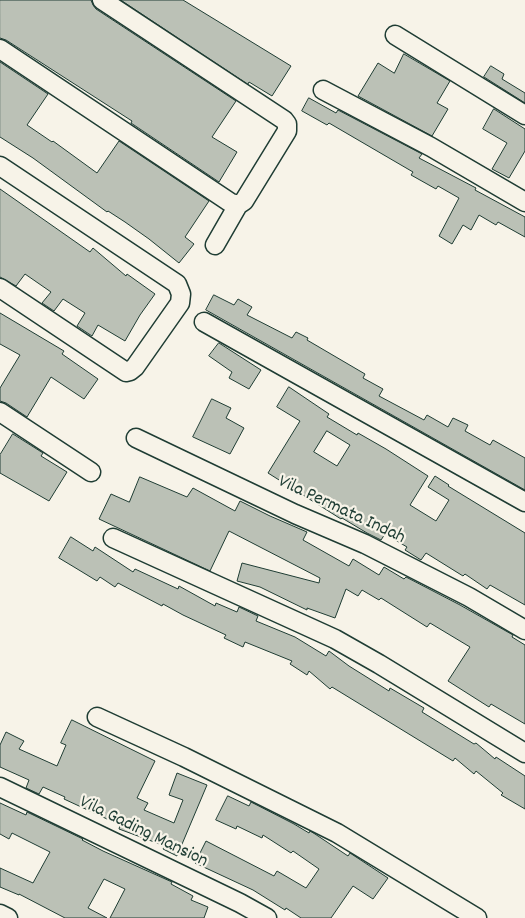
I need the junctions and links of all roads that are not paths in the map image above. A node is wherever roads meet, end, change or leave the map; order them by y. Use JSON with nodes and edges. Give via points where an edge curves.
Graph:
{"nodes":[{"id":1,"x":102,"y":0,"type":"edge"},
{"id":2,"x":394,"y":35,"type":"dead end"},
{"id":3,"x":0,"y":49,"type":"edge"},
{"id":4,"x":323,"y":90,"type":"dead end"},
{"id":5,"x":525,"y":115,"type":"edge"},
{"id":6,"x":0,"y":166,"type":"edge"},
{"id":7,"x":525,"y":202,"type":"edge"},
{"id":8,"x":238,"y":205,"type":"junction"},
{"id":9,"x":215,"y":245,"type":"dead end"},
{"id":10,"x":0,"y":288,"type":"edge"},
{"id":11,"x":204,"y":322,"type":"dead end"},
{"id":12,"x":0,"y":412,"type":"edge"},
{"id":13,"x":136,"y":438,"type":"dead end"},
{"id":14,"x":91,"y":472,"type":"dead end"},
{"id":15,"x":525,"y":502,"type":"edge"},
{"id":16,"x":113,"y":538,"type":"dead end"},
{"id":17,"x":525,"y":630,"type":"edge"},
{"id":18,"x":97,"y":718,"type":"dead end"},
{"id":19,"x":525,"y":753,"type":"edge"},
{"id":20,"x":0,"y":787,"type":"edge"},
{"id":21,"x":0,"y":914,"type":"edge"},
{"id":22,"x":8,"y":918,"type":"edge"},
{"id":23,"x":267,"y":918,"type":"edge"},
{"id":24,"x":477,"y":918,"type":"edge"}],
"edges":[{"from":1,"to":8,"type":"street","via":[[287,124],[287,131],[254,186]]},
{"from":2,"to":5,"type":"street"},
{"from":3,"to":8,"type":"street","via":[[231,204]]},
{"from":4,"to":7,"type":"street","via":[[431,147]]},
{"from":6,"to":10,"type":"street","via":[[177,284],[181,294],[180,303],[135,366],[126,372]]},
{"from":8,"to":9,"type":"street"},
{"from":11,"to":15,"type":"street"},
{"from":12,"to":14,"type":"street"},
{"from":13,"to":17,"type":"street","name":"Vila Permata Indah","via":[[373,548]]},
{"from":16,"to":19,"type":"street","via":[[335,639]]},
{"from":18,"to":24,"type":"street","via":[[337,833]]},
{"from":20,"to":23,"type":"street","name":"Vila Gading Mansion"},
{"from":21,"to":22,"type":"street"}]}
